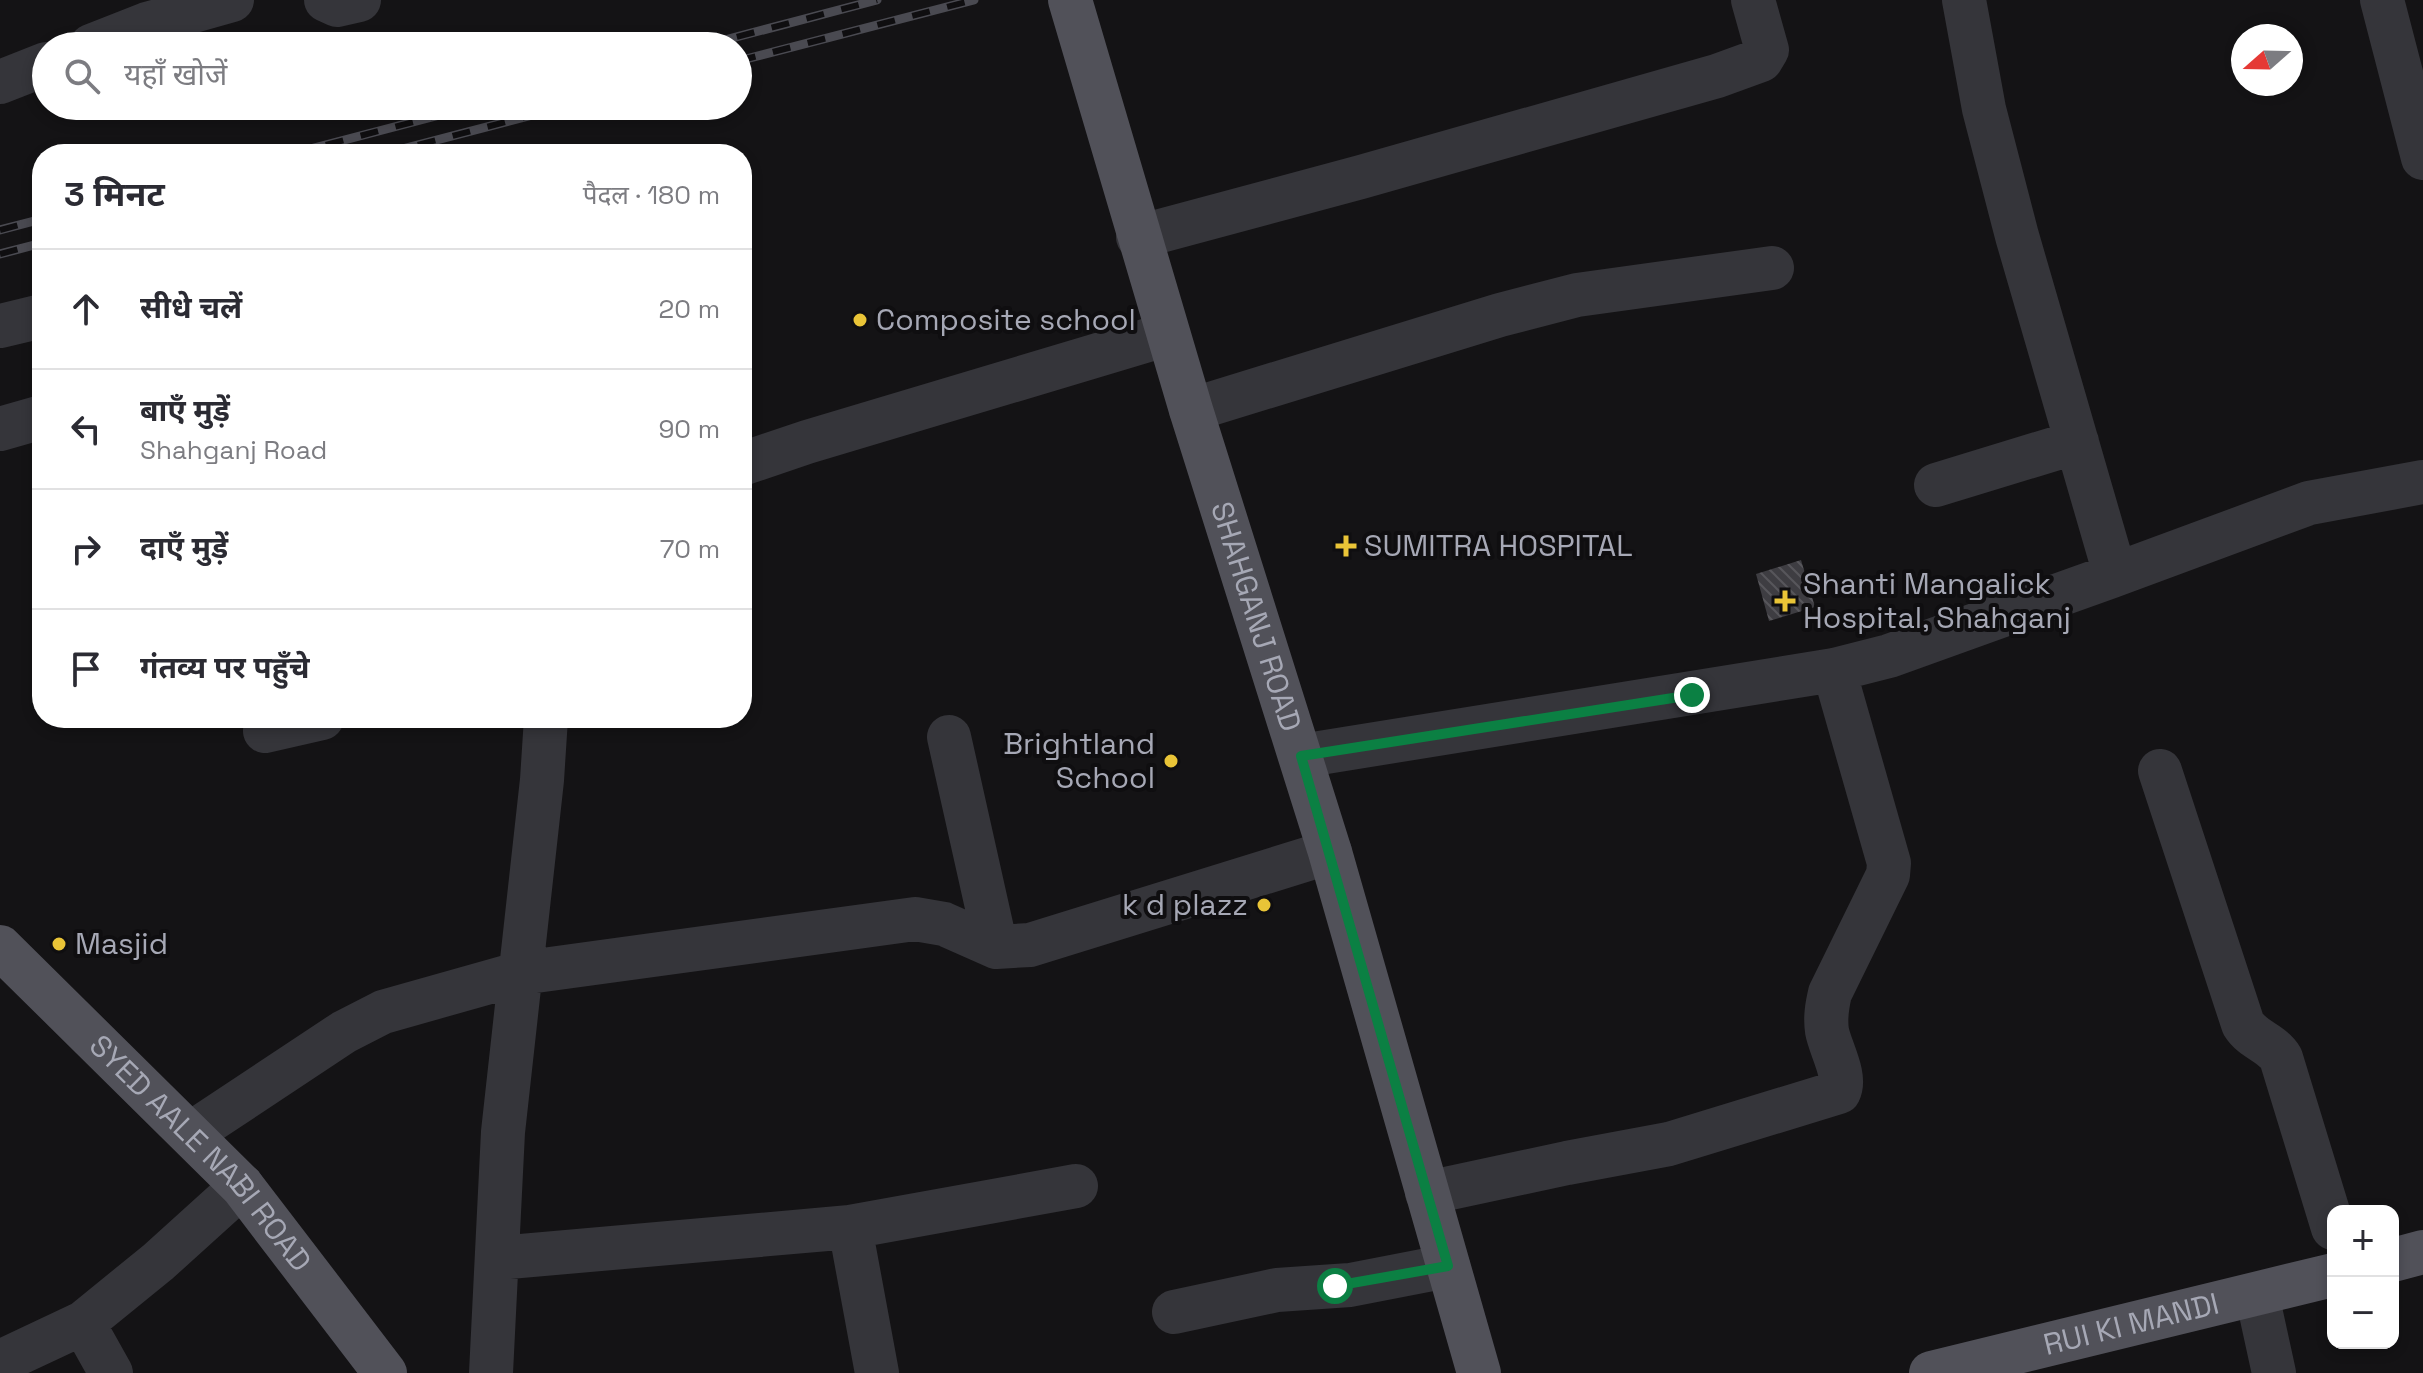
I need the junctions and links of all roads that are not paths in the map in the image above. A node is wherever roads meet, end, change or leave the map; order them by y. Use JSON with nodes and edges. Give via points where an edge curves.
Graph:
{"nodes":[{"id":1,"x":232,"y":0,"type":"edge"},
{"id":2,"x":326,"y":0,"type":"edge"},
{"id":3,"x":359,"y":0,"type":"edge"},
{"id":4,"x":1070,"y":0,"type":"edge"},
{"id":5,"x":1753,"y":0,"type":"edge"},
{"id":6,"x":1964,"y":0,"type":"edge"},
{"id":7,"x":2399,"y":24,"type":"edge"},
{"id":8,"x":127,"y":32,"type":"edge"},
{"id":9,"x":32,"y":69,"type":"edge"},
{"id":10,"x":0,"y":82,"type":"edge"},
{"id":11,"x":2423,"y":158,"type":"edge"},
{"id":12,"x":1138,"y":237,"type":"junction"},
{"id":13,"x":1772,"y":268,"type":"dead end"},
{"id":14,"x":32,"y":318,"type":"edge"},
{"id":15,"x":0,"y":326,"type":"edge"},
{"id":16,"x":1168,"y":334,"type":"junction"},
{"id":17,"x":1191,"y":410,"type":"junction"},
{"id":18,"x":32,"y":420,"type":"edge"},
{"id":19,"x":0,"y":429,"type":"edge"},
{"id":20,"x":2077,"y":442,"type":"junction"},
{"id":21,"x":752,"y":461,"type":"edge"},
{"id":22,"x":2423,"y":482,"type":"edge"},
{"id":23,"x":1936,"y":485,"type":"dead end"},
{"id":24,"x":2109,"y":577,"type":"junction"},
{"id":25,"x":1834,"y":670,"type":"junction"},
{"id":26,"x":278,"y":728,"type":"edge"},
{"id":27,"x":545,"y":728,"type":"edge"},
{"id":28,"x":265,"y":731,"type":"dead end"},
{"id":29,"x":949,"y":737,"type":"dead end"},
{"id":30,"x":1301,"y":756,"type":"junction"},
{"id":31,"x":2160,"y":771,"type":"dead end"},
{"id":32,"x":1330,"y":852,"type":"junction"},
{"id":33,"x":0,"y":947,"type":"edge"},
{"id":34,"x":996,"y":947,"type":"junction"},
{"id":35,"x":521,"y":973,"type":"junction"},
{"id":36,"x":190,"y":1134,"type":"junction"},
{"id":37,"x":242,"y":1186,"type":"junction"},
{"id":38,"x":1076,"y":1186,"type":"dead end"},
{"id":39,"x":1427,"y":1193,"type":"junction"},
{"id":40,"x":2327,"y":1208,"type":"edge"},
{"id":41,"x":850,"y":1227,"type":"junction"},
{"id":42,"x":2423,"y":1252,"type":"edge"},
{"id":43,"x":499,"y":1258,"type":"junction"},
{"id":44,"x":2399,"y":1258,"type":"edge"},
{"id":45,"x":1448,"y":1266,"type":"junction"},
{"id":46,"x":2327,"y":1277,"type":"edge"},
{"id":47,"x":2257,"y":1295,"type":"junction"},
{"id":48,"x":1174,"y":1312,"type":"dead end"},
{"id":49,"x":83,"y":1323,"type":"junction"},
{"id":50,"x":0,"y":1362,"type":"edge"},
{"id":51,"x":111,"y":1373,"type":"edge"},
{"id":52,"x":385,"y":1373,"type":"edge"},
{"id":53,"x":491,"y":1373,"type":"edge"},
{"id":54,"x":877,"y":1373,"type":"edge"},
{"id":55,"x":1479,"y":1373,"type":"edge"},
{"id":56,"x":1931,"y":1373,"type":"edge"},
{"id":57,"x":2274,"y":1373,"type":"edge"}],
"edges":[{"from":1,"to":8,"type":"street"},
{"from":2,"to":3,"type":"street","via":[[337,5]]},
{"from":4,"to":12,"type":"main road","name":"SHAHGANJ ROAD"},
{"from":5,"to":12,"type":"street","via":[[1767,50],[1754,63]]},
{"from":6,"to":20,"type":"street","via":[[1984,109]]},
{"from":7,"to":11,"type":"street"},
{"from":9,"to":10,"type":"street"},
{"from":12,"to":16,"type":"main road","name":"SHAHGANJ ROAD"},
{"from":13,"to":17,"type":"street","via":[[1577,295]]},
{"from":14,"to":15,"type":"street"},
{"from":16,"to":17,"type":"main road","name":"SHAHGANJ ROAD"},
{"from":16,"to":21,"type":"street"},
{"from":17,"to":30,"type":"main road","name":"SHAHGANJ ROAD"},
{"from":18,"to":19,"type":"street"},
{"from":20,"to":23,"type":"street"},
{"from":20,"to":24,"type":"street","via":[[2113,567]]},
{"from":22,"to":24,"type":"street","via":[[2309,503]]},
{"from":24,"to":25,"type":"street","via":[[1889,656]]},
{"from":25,"to":30,"type":"street"},
{"from":25,"to":39,"type":"street","via":[[1889,863],[1826,1011],[1842,1082],[1839,1092],[1669,1144]]},
{"from":26,"to":28,"type":"street"},
{"from":27,"to":35,"type":"street"},
{"from":29,"to":34,"type":"street"},
{"from":30,"to":32,"type":"main road","name":"SHAHGANJ ROAD"},
{"from":31,"to":40,"type":"street","via":[[2243,1024],[2281,1058]]},
{"from":32,"to":34,"type":"street","via":[[1030,945]]},
{"from":32,"to":39,"type":"main road","name":"SHAHGANJ ROAD"},
{"from":33,"to":36,"type":"main road","name":"SYED AALE NABI ROAD"},
{"from":34,"to":35,"type":"street","via":[[944,924],[915,919]]},
{"from":35,"to":36,"type":"street","via":[[383,1012]]},
{"from":35,"to":43,"type":"street","via":[[503,1132]]},
{"from":36,"to":37,"type":"main road","name":"SYED AALE NABI ROAD"},
{"from":37,"to":49,"type":"street"},
{"from":37,"to":52,"type":"main road","name":"SYED AALE NABI ROAD"},
{"from":38,"to":41,"type":"street"},
{"from":39,"to":45,"type":"main road","name":"SHAHGANJ ROAD"},
{"from":41,"to":43,"type":"street"},
{"from":41,"to":54,"type":"street"},
{"from":42,"to":44,"type":"main road"},
{"from":43,"to":53,"type":"street"},
{"from":45,"to":48,"type":"street","via":[[1350,1285],[1277,1290]]},
{"from":45,"to":55,"type":"main road","name":"SHAHGANJ ROAD"},
{"from":46,"to":47,"type":"main road","name":"RUI KI MANDI"},
{"from":47,"to":56,"type":"main road","name":"RUI KI MANDI"},
{"from":47,"to":57,"type":"street"},
{"from":49,"to":50,"type":"street"},
{"from":49,"to":51,"type":"street"}]}
